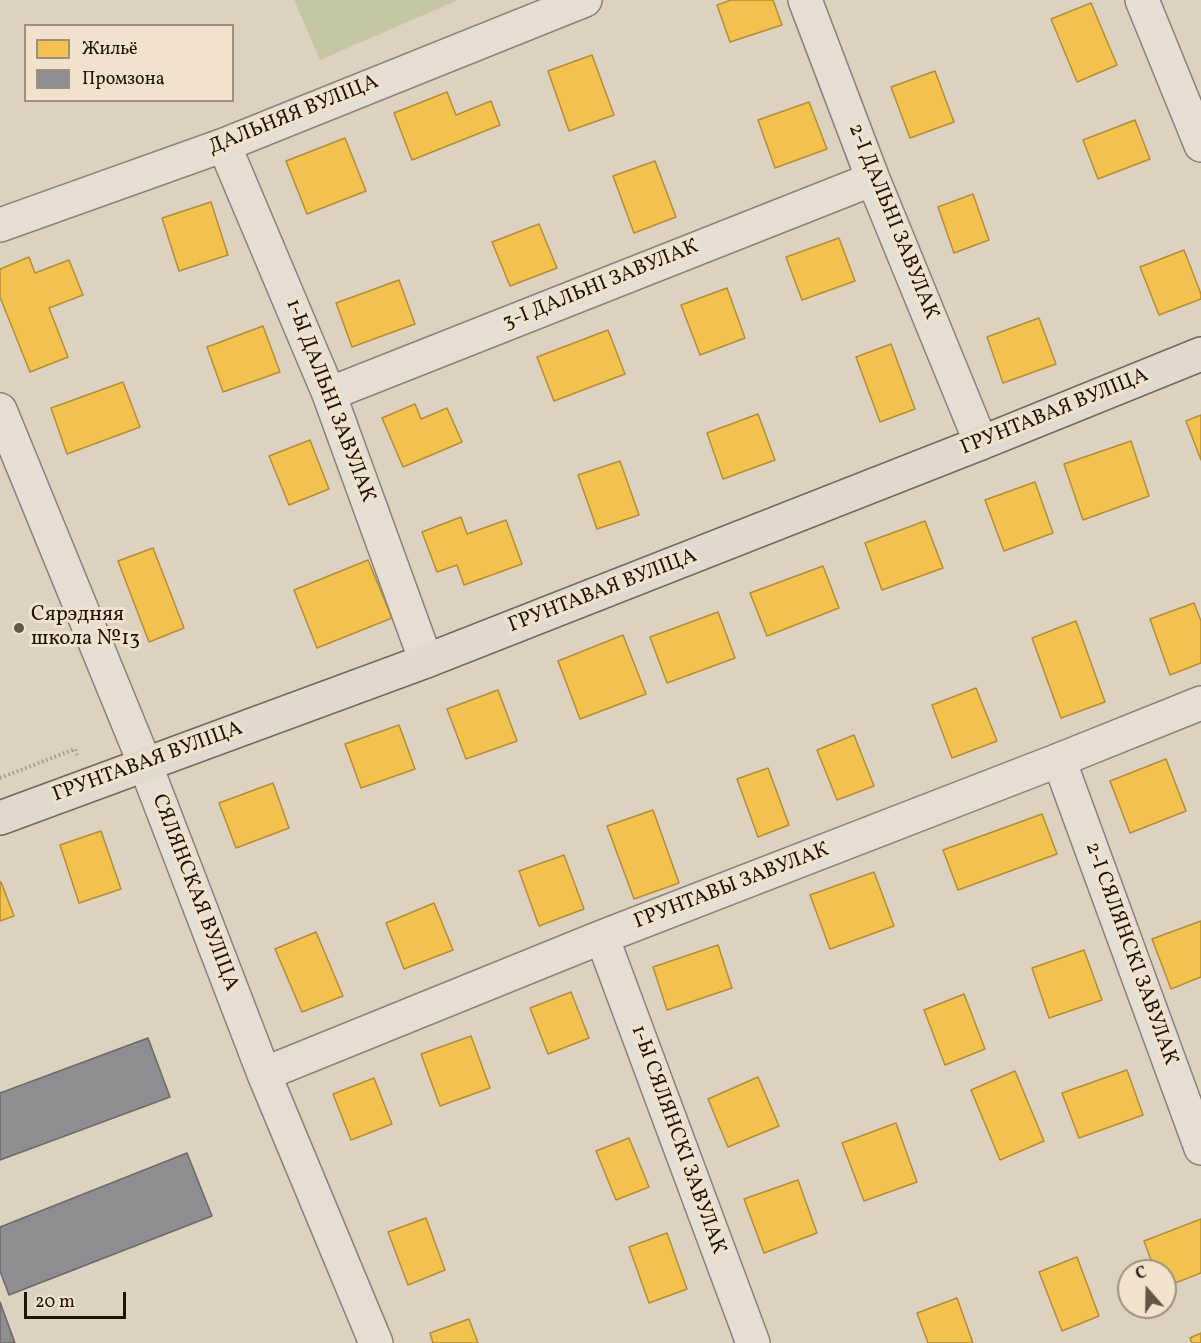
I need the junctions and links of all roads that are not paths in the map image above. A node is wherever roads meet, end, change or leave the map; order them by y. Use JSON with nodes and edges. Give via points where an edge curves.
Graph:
{"nodes":[{"id":1,"x":585,"y":0,"type":"edge"},
{"id":2,"x":805,"y":0,"type":"edge"},
{"id":3,"x":1142,"y":0,"type":"edge"},
{"id":4,"x":224,"y":145,"type":"junction"},
{"id":5,"x":1201,"y":145,"type":"edge"},
{"id":6,"x":873,"y":179,"type":"junction"},
{"id":7,"x":0,"y":225,"type":"edge"},
{"id":8,"x":1201,"y":354,"type":"edge"},
{"id":9,"x":329,"y":394,"type":"junction"},
{"id":10,"x":0,"y":410,"type":"edge"},
{"id":11,"x":981,"y":443,"type":"junction"},
{"id":12,"x":426,"y":661,"type":"junction"},
{"id":13,"x":1201,"y":703,"type":"edge"},
{"id":14,"x":1059,"y":760,"type":"junction"},
{"id":15,"x":145,"y":764,"type":"junction"},
{"id":16,"x":0,"y":818,"type":"edge"},
{"id":17,"x":602,"y":937,"type":"junction"},
{"id":18,"x":264,"y":1074,"type":"junction"},
{"id":19,"x":1201,"y":1148,"type":"edge"},
{"id":20,"x":376,"y":1343,"type":"edge"},
{"id":21,"x":753,"y":1343,"type":"edge"}],
"edges":[{"from":1,"to":4,"type":"street","name":"ДАЛЬНЯЯ ВУЛІЦА"},
{"from":2,"to":6,"type":"street","name":"2-І ДАЛЬНІ ЗАВУЛАК"},
{"from":3,"to":5,"type":"street"},
{"from":4,"to":7,"type":"street","name":"ДАЛЬНЯЯ ВУЛІЦА"},
{"from":4,"to":9,"type":"street","name":"1-Ы ДАЛЬНІ ЗАВУЛАК"},
{"from":6,"to":9,"type":"street","name":"3-І ДАЛЬНІ ЗАВУЛАК"},
{"from":6,"to":11,"type":"street","name":"2-І ДАЛЬНІ ЗАВУЛАК"},
{"from":8,"to":11,"type":"main road","name":"ГРУНТАВАЯ ВУЛІЦА"},
{"from":9,"to":12,"type":"street","name":"1-Ы ДАЛЬНІ ЗАВУЛАК"},
{"from":10,"to":15,"type":"street","name":"СЯЛЯНСКАЯ ВУЛІЦА"},
{"from":11,"to":12,"type":"main road","name":"ГРУНТАВАЯ ВУЛІЦА"},
{"from":12,"to":15,"type":"main road","name":"ГРУНТАВАЯ ВУЛІЦА"},
{"from":13,"to":14,"type":"street","name":"ГРУНТАВЫ ЗАВУЛАК"},
{"from":14,"to":17,"type":"street","name":"ГРУНТАВЫ ЗАВУЛАК"},
{"from":14,"to":19,"type":"street","name":"2-І СЯЛЯНСКІ ЗАВУЛАК"},
{"from":15,"to":16,"type":"main road","name":"ГРУНТАВАЯ ВУЛІЦА"},
{"from":15,"to":18,"type":"street","name":"СЯЛЯНСКАЯ ВУЛІЦА"},
{"from":17,"to":18,"type":"street","name":"ГРУНТАВЫ ЗАВУЛАК"},
{"from":17,"to":21,"type":"street","name":"1-Ы СЯЛЯНСКІ ЗАВУЛАК"},
{"from":18,"to":20,"type":"street","name":"СЯЛЯНСКАЯ ВУЛІЦА"}]}
